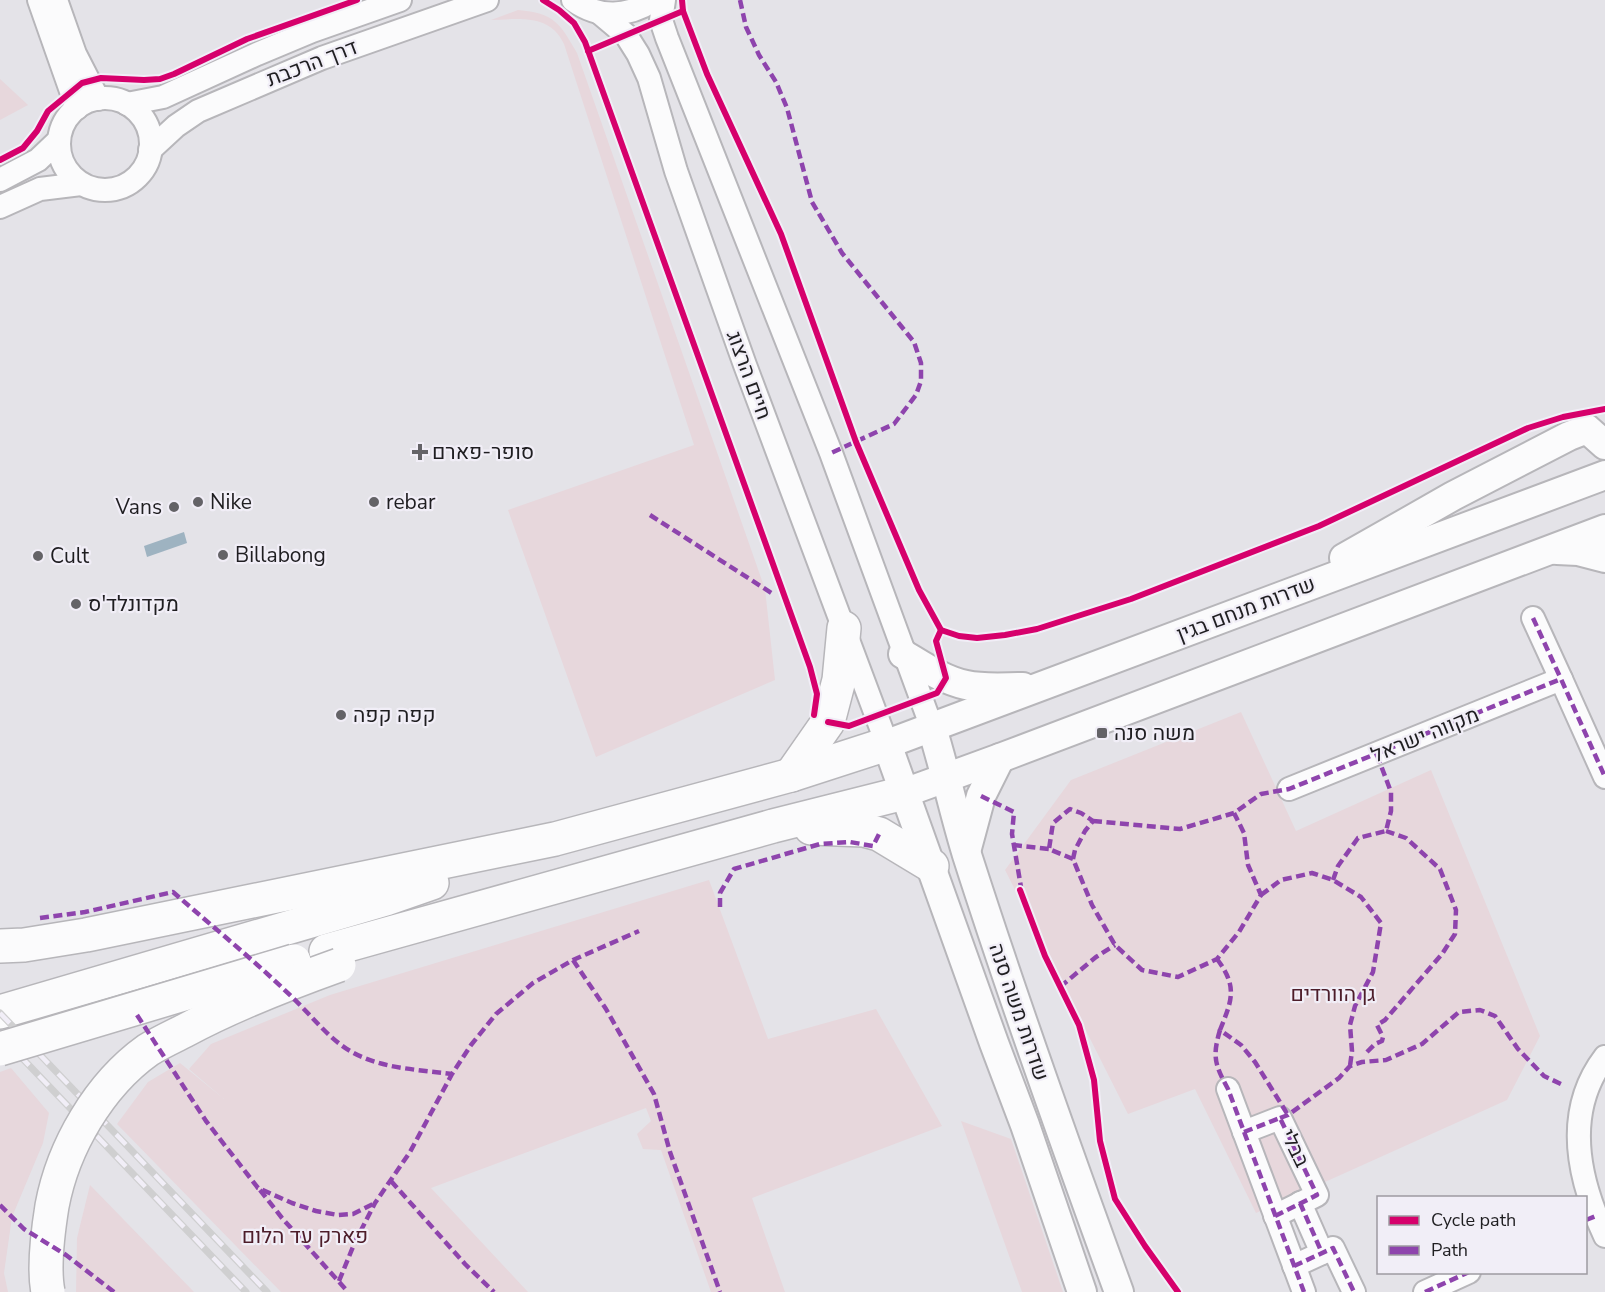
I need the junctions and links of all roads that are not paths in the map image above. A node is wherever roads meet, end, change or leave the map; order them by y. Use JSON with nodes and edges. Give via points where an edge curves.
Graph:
{"nodes":[{"id":1,"x":39,"y":0,"type":"edge"},
{"id":2,"x":56,"y":0,"type":"edge"},
{"id":3,"x":400,"y":0,"type":"edge"},
{"id":4,"x":487,"y":0,"type":"edge"},
{"id":5,"x":573,"y":0,"type":"edge"},
{"id":6,"x":654,"y":0,"type":"edge"},
{"id":7,"x":664,"y":0,"type":"edge"},
{"id":8,"x":601,"y":14,"type":"junction"},
{"id":9,"x":88,"y":104,"type":"junction"},
{"id":10,"x":127,"y":104,"type":"junction"},
{"id":11,"x":59,"y":140,"type":"junction"},
{"id":12,"x":150,"y":150,"type":"junction"},
{"id":13,"x":0,"y":180,"type":"edge"},
{"id":14,"x":81,"y":184,"type":"junction"},
{"id":15,"x":0,"y":207,"type":"edge"},
{"id":16,"x":1605,"y":445,"type":"edge"},
{"id":17,"x":1605,"y":475,"type":"edge"},
{"id":18,"x":1605,"y":530,"type":"edge"},
{"id":19,"x":1543,"y":552,"type":"junction"},
{"id":20,"x":1605,"y":558,"type":"edge"},
{"id":21,"x":1280,"y":596,"type":"junction"},
{"id":22,"x":1533,"y":618,"type":"dead end"},
{"id":23,"x":844,"y":628,"type":"junction"},
{"id":24,"x":903,"y":654,"type":"junction"},
{"id":25,"x":1561,"y":679,"type":"junction"},
{"id":26,"x":1040,"y":688,"type":"junction"},
{"id":27,"x":932,"y":728,"type":"junction"},
{"id":28,"x":887,"y":744,"type":"junction"},
{"id":29,"x":1000,"y":758,"type":"junction"},
{"id":30,"x":791,"y":775,"type":"junction"},
{"id":31,"x":947,"y":777,"type":"junction"},
{"id":32,"x":1605,"y":777,"type":"edge"},
{"id":33,"x":1289,"y":789,"type":"dead end"},
{"id":34,"x":904,"y":793,"type":"junction"},
{"id":35,"x":773,"y":826,"type":"junction"},
{"id":36,"x":555,"y":839,"type":"junction"},
{"id":37,"x":966,"y":852,"type":"junction"},
{"id":38,"x":932,"y":866,"type":"junction"},
{"id":39,"x":0,"y":946,"type":"edge"},
{"id":40,"x":333,"y":958,"type":"junction"},
{"id":41,"x":0,"y":1012,"type":"edge"},
{"id":42,"x":0,"y":1049,"type":"edge"},
{"id":43,"x":1605,"y":1057,"type":"edge"},
{"id":44,"x":1228,"y":1089,"type":"dead end"},
{"id":45,"x":1244,"y":1132,"type":"junction"},
{"id":46,"x":1300,"y":1203,"type":"junction"},
{"id":47,"x":1275,"y":1216,"type":"junction"},
{"id":48,"x":1595,"y":1224,"type":"edge"},
{"id":49,"x":1322,"y":1253,"type":"junction"},
{"id":50,"x":1294,"y":1266,"type":"junction"},
{"id":51,"x":1465,"y":1274,"type":"edge"},
{"id":52,"x":48,"y":1292,"type":"edge"},
{"id":53,"x":1082,"y":1292,"type":"edge"},
{"id":54,"x":1119,"y":1292,"type":"edge"},
{"id":55,"x":1304,"y":1292,"type":"edge"},
{"id":56,"x":1354,"y":1292,"type":"edge"},
{"id":57,"x":1425,"y":1292,"type":"edge"}],
"edges":[{"from":1,"to":9,"type":"street"},
{"from":2,"to":9,"type":"street"},
{"from":3,"to":10,"type":"street","name":"דרך הרכבת","via":[[312,31],[163,97]]},
{"from":4,"to":12,"type":"street","name":"דרך הרכבת","via":[[322,58],[198,111]]},
{"from":5,"to":8,"type":"street","name":"חיים הרצוג"},
{"from":6,"to":8,"type":"street","via":[[640,9]]},
{"from":7,"to":24,"type":"street","via":[[661,20],[667,39],[827,442]]},
{"from":8,"to":23,"type":"street","name":"חיים הרצוג","via":[[626,35],[649,78],[679,182]]},
{"from":9,"to":10,"type":"street","via":[[108,99]]},
{"from":9,"to":11,"type":"street","via":[[68,117]]},
{"from":10,"to":12,"type":"street","via":[[146,124]]},
{"from":11,"to":13,"type":"street","via":[[38,160]]},
{"from":11,"to":14,"type":"street","via":[[64,165]]},
{"from":12,"to":14,"type":"street","via":[[143,169],[129,183],[110,190]]},
{"from":14,"to":15,"type":"street","via":[[40,189]]},
{"from":16,"to":21,"type":"main road","via":[[1587,429],[1569,436],[1412,519]]},
{"from":17,"to":21,"type":"main road","name":"שדרות מנחם בגין"},
{"from":18,"to":19,"type":"main road"},
{"from":19,"to":20,"type":"main road","via":[[1578,551]]},
{"from":19,"to":29,"type":"main road"},
{"from":21,"to":26,"type":"main road","name":"שדרות מנחם בגין"},
{"from":22,"to":25,"type":"street"},
{"from":23,"to":28,"type":"street","name":"חיים הרצוג"},
{"from":23,"to":30,"type":"highway","via":[[828,722]]},
{"from":24,"to":26,"type":"main road","via":[[931,671],[969,686]]},
{"from":24,"to":27,"type":"street"},
{"from":25,"to":32,"type":"street"},
{"from":25,"to":33,"type":"street","name":"מקווה ישראל"},
{"from":26,"to":27,"type":"main road","name":"שדרות מנחם בגין"},
{"from":27,"to":28,"type":"main road","name":"שדרות מנחם בגין"},
{"from":27,"to":31,"type":"main road","name":"שדרות משה סנה"},
{"from":28,"to":30,"type":"highway"},
{"from":28,"to":34,"type":"main road","name":"שדרות משה סנה"},
{"from":29,"to":31,"type":"main road"},
{"from":29,"to":37,"type":"main road","via":[[981,796]]},
{"from":30,"to":36,"type":"highway"},
{"from":31,"to":34,"type":"main road"},
{"from":31,"to":37,"type":"main road","name":"שדרות משה סנה"},
{"from":34,"to":35,"type":"highway"},
{"from":34,"to":38,"type":"main road","name":"שדרות משה סנה"},
{"from":35,"to":38,"type":"highway","via":[[864,830],[879,834]]},
{"from":35,"to":40,"type":"highway","via":[[543,891]]},
{"from":36,"to":39,"type":"highway","via":[[86,935]]},
{"from":36,"to":41,"type":"highway","via":[[386,899]]},
{"from":37,"to":54,"type":"main road","name":"שדרות משה סנה","via":[[1048,1098]]},
{"from":38,"to":53,"type":"main road","name":"שדרות משה סנה"},
{"from":40,"to":42,"type":"highway","bridge":true},
{"from":40,"to":52,"type":"highway","bridge":true,"via":[[149,1049],[119,1076],[85,1121],[61,1171],[48,1227]]},
{"from":43,"to":48,"type":"street","via":[[1584,1096],[1579,1120],[1584,1184]]},
{"from":44,"to":45,"type":"street","name":"בבלי"},
{"from":45,"to":46,"type":"street","name":"בבלי","via":[[1280,1118],[1317,1195]]},
{"from":45,"to":47,"type":"street","name":"בבלי"},
{"from":46,"to":47,"type":"street","name":"בבלי"},
{"from":46,"to":49,"type":"street"},
{"from":47,"to":50,"type":"street","name":"בבלי"},
{"from":49,"to":50,"type":"street"},
{"from":49,"to":56,"type":"street","via":[[1333,1248]]},
{"from":50,"to":55,"type":"street","name":"בבלי"},
{"from":51,"to":57,"type":"street"}]}
